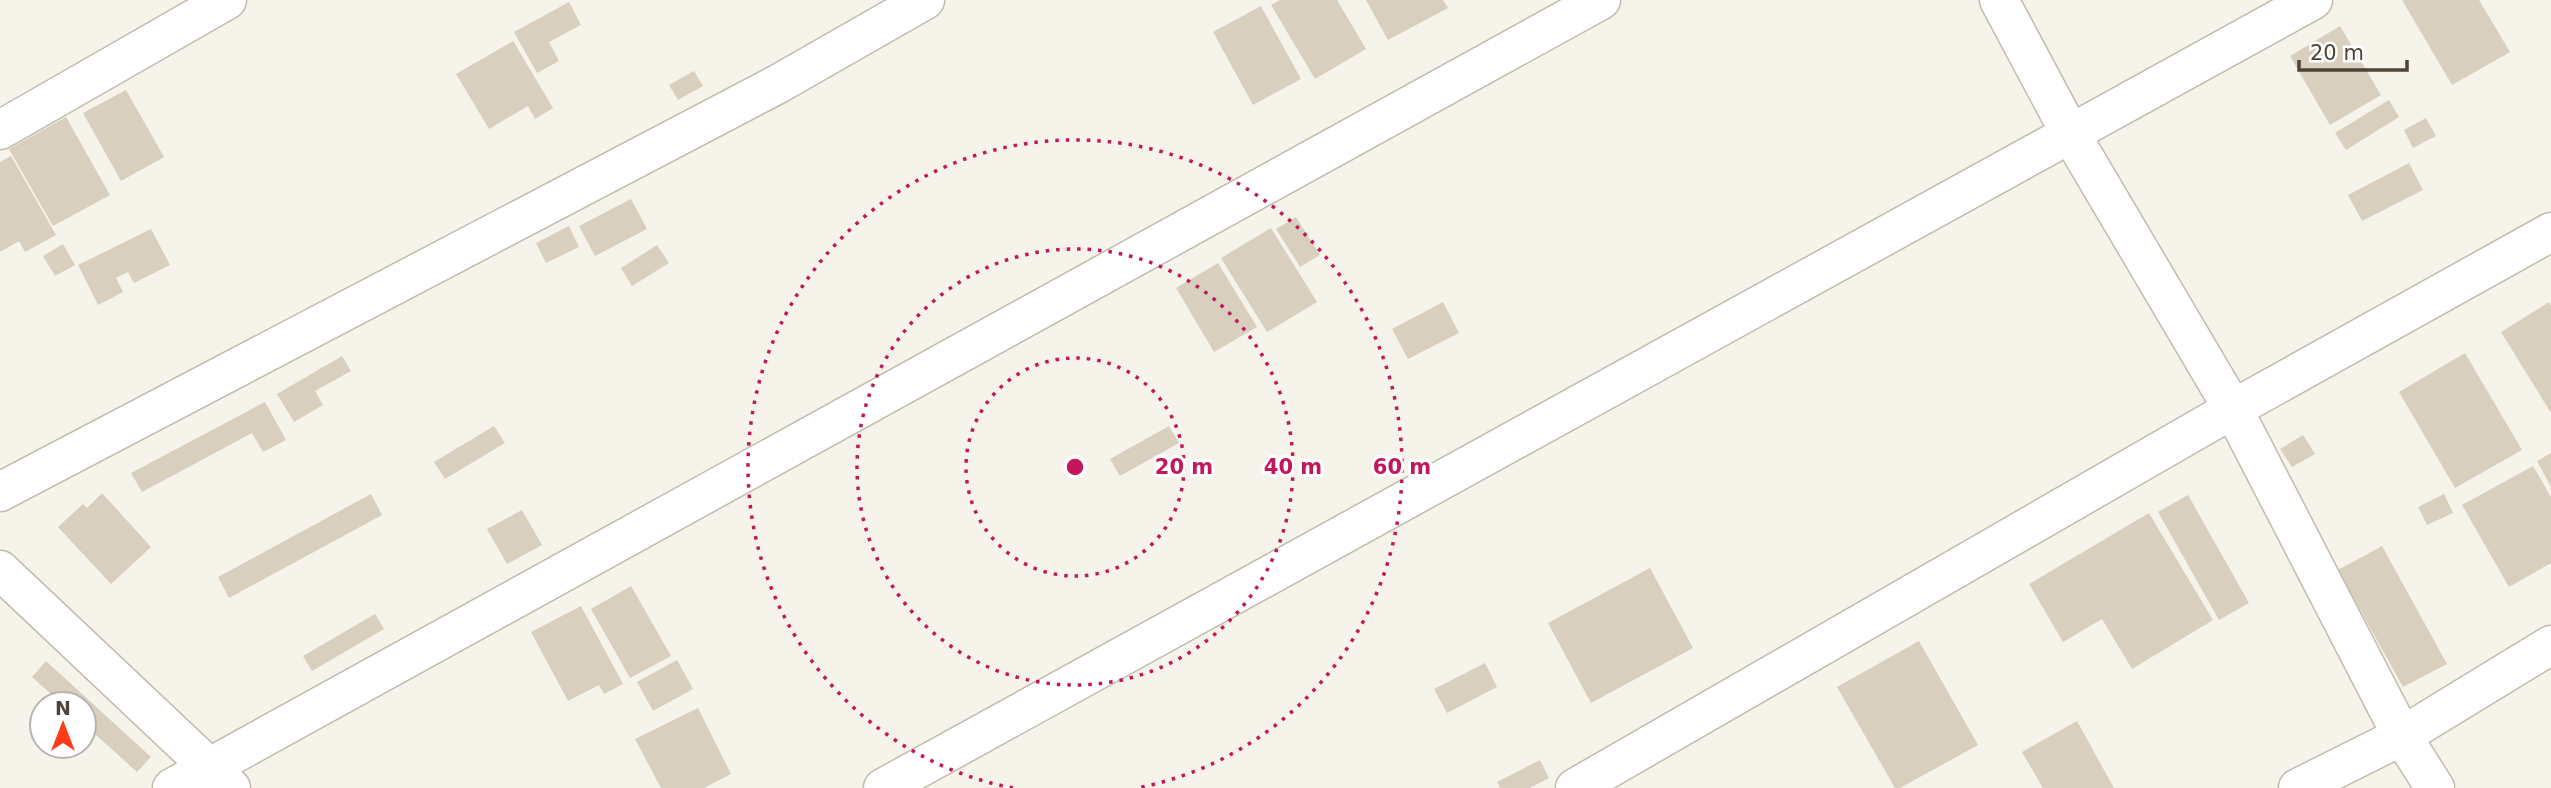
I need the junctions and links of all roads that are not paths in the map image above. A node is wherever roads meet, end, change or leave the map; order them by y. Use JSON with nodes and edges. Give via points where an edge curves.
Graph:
{"nodes":[{"id":1,"x":228,"y":0,"type":"edge"},
{"id":2,"x":925,"y":0,"type":"edge"},
{"id":3,"x":1601,"y":0,"type":"edge"},
{"id":4,"x":1999,"y":0,"type":"edge"},
{"id":5,"x":2313,"y":0,"type":"edge"},
{"id":6,"x":0,"y":130,"type":"edge"},
{"id":7,"x":2070,"y":132,"type":"junction"},
{"id":8,"x":2551,"y":232,"type":"edge"},
{"id":9,"x":2233,"y":409,"type":"junction"},
{"id":10,"x":0,"y":492,"type":"edge"},
{"id":11,"x":0,"y":570,"type":"edge"},
{"id":12,"x":2551,"y":645,"type":"edge"},
{"id":13,"x":2402,"y":736,"type":"junction"},
{"id":14,"x":220,"y":778,"type":"edge"},
{"id":15,"x":172,"y":788,"type":"edge"},
{"id":16,"x":883,"y":788,"type":"edge"},
{"id":17,"x":1575,"y":788,"type":"edge"},
{"id":18,"x":2298,"y":788,"type":"edge"},
{"id":19,"x":2435,"y":788,"type":"edge"}],
"edges":[{"from":1,"to":6,"type":"street"},
{"from":2,"to":10,"type":"street","via":[[778,84]]},
{"from":3,"to":14,"type":"street"},
{"from":4,"to":7,"type":"street"},
{"from":5,"to":7,"type":"street"},
{"from":7,"to":9,"type":"street"},
{"from":7,"to":16,"type":"street"},
{"from":8,"to":9,"type":"street"},
{"from":9,"to":13,"type":"street"},
{"from":9,"to":17,"type":"street"},
{"from":11,"to":14,"type":"street"},
{"from":12,"to":13,"type":"street"},
{"from":13,"to":18,"type":"street"},
{"from":13,"to":19,"type":"street"},
{"from":14,"to":15,"type":"street"}]}
